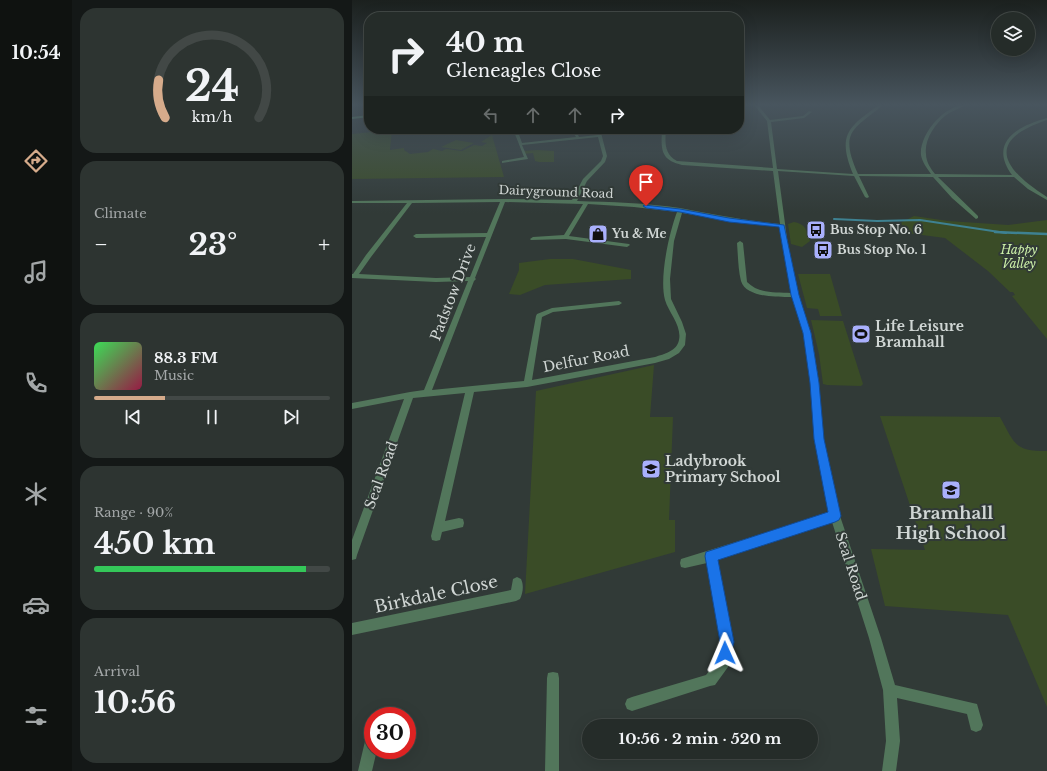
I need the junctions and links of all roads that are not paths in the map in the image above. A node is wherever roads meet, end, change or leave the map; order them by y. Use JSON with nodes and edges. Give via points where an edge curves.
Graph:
{"nodes":[{"id":1,"x":519,"y":141,"type":"edge"},
{"id":2,"x":549,"y":141,"type":"edge"},
{"id":3,"x":600,"y":141,"type":"edge"},
{"id":4,"x":664,"y":141,"type":"edge"},
{"id":5,"x":771,"y":141,"type":"edge"},
{"id":6,"x":847,"y":141,"type":"edge"},
{"id":7,"x":926,"y":141,"type":"edge"},
{"id":8,"x":1008,"y":141,"type":"edge"},
{"id":9,"x":520,"y":144,"type":"junction"},
{"id":10,"x":504,"y":162,"type":"dead end"},
{"id":11,"x":774,"y":169,"type":"junction"},
{"id":12,"x":855,"y":174,"type":"junction"},
{"id":13,"x":934,"y":175,"type":"junction"},
{"id":14,"x":1015,"y":176,"type":"junction"},
{"id":15,"x":867,"y":197,"type":"dead end"},
{"id":16,"x":1047,"y":199,"type":"edge"},
{"id":17,"x":503,"y":200,"type":"junction"},
{"id":18,"x":574,"y":201,"type":"junction"},
{"id":19,"x":352,"y":202,"type":"edge"},
{"id":20,"x":410,"y":202,"type":"junction"},
{"id":21,"x":587,"y":202,"type":"junction"},
{"id":22,"x":680,"y":210,"type":"junction"},
{"id":23,"x":976,"y":217,"type":"dead end"},
{"id":24,"x":782,"y":226,"type":"junction"},
{"id":25,"x":488,"y":235,"type":"junction"},
{"id":26,"x":416,"y":236,"type":"dead end"},
{"id":27,"x":566,"y":236,"type":"junction"},
{"id":28,"x":533,"y":239,"type":"dead end"},
{"id":29,"x":740,"y":243,"type":"dead end"},
{"id":30,"x":627,"y":245,"type":"dead end"},
{"id":31,"x":354,"y":276,"type":"edge"},
{"id":32,"x":473,"y":279,"type":"junction"},
{"id":33,"x":795,"y":295,"type":"junction"},
{"id":34,"x":619,"y":303,"type":"dead end"},
{"id":35,"x":527,"y":384,"type":"junction"},
{"id":36,"x":470,"y":391,"type":"junction"},
{"id":37,"x":427,"y":393,"type":"junction"},
{"id":38,"x":410,"y":395,"type":"junction"},
{"id":39,"x":352,"y":406,"type":"edge"},
{"id":40,"x":835,"y":516,"type":"junction"},
{"id":41,"x":459,"y":523,"type":"dead end"},
{"id":42,"x":352,"y":555,"type":"edge"},
{"id":43,"x":711,"y":556,"type":"junction"},
{"id":44,"x":685,"y":563,"type":"dead end"},
{"id":45,"x":517,"y":583,"type":"dead end"},
{"id":46,"x":352,"y":629,"type":"edge"},
{"id":47,"x":553,"y":678,"type":"dead end"},
{"id":48,"x":890,"y":690,"type":"junction"},
{"id":49,"x":632,"y":704,"type":"dead end"},
{"id":50,"x":976,"y":725,"type":"dead end"},
{"id":51,"x":368,"y":759,"type":"edge"},
{"id":52,"x":365,"y":771,"type":"edge"},
{"id":53,"x":552,"y":771,"type":"edge"},
{"id":54,"x":889,"y":771,"type":"edge"}],
"edges":[{"from":1,"to":9,"type":"street"},
{"from":2,"to":9,"type":"street"},
{"from":3,"to":18,"type":"street","via":[[605,156],[603,161],[585,180]]},
{"from":4,"to":11,"type":"street","via":[[664,149],[669,159],[675,163]]},
{"from":5,"to":11,"type":"street","name":"Seal Road"},
{"from":6,"to":12,"type":"street"},
{"from":7,"to":13,"type":"street","via":[[924,159]]},
{"from":8,"to":14,"type":"street","via":[[1005,159]]},
{"from":9,"to":10,"type":"street","via":[[526,158]]},
{"from":11,"to":12,"type":"street"},
{"from":11,"to":24,"type":"street","name":"Seal Road"},
{"from":12,"to":13,"type":"street"},
{"from":12,"to":15,"type":"street"},
{"from":13,"to":14,"type":"street"},
{"from":13,"to":23,"type":"street"},
{"from":14,"to":16,"type":"street"},
{"from":17,"to":18,"type":"street","name":"Dairyground Road"},
{"from":17,"to":20,"type":"street","name":"Dairyground Road"},
{"from":17,"to":25,"type":"street","name":"Padstow Drive"},
{"from":18,"to":21,"type":"street","name":"Dairyground Road"},
{"from":19,"to":20,"type":"street","name":"Dairyground Road"},
{"from":20,"to":31,"type":"street"},
{"from":21,"to":22,"type":"street","name":"Dairyground Road"},
{"from":21,"to":27,"type":"street"},
{"from":22,"to":24,"type":"street","name":"Dairyground Road","via":[[729,220]]},
{"from":22,"to":35,"type":"street","name":"Delfur Road","via":[[671,239],[667,288],[668,299],[684,337],[676,352],[655,360]]},
{"from":24,"to":33,"type":"street","name":"Seal Road"},
{"from":25,"to":26,"type":"street"},
{"from":25,"to":32,"type":"street","name":"Padstow Drive"},
{"from":27,"to":28,"type":"street"},
{"from":27,"to":30,"type":"street"},
{"from":29,"to":33,"type":"street","via":[[744,282],[748,287],[760,294]]},
{"from":31,"to":32,"type":"street"},
{"from":32,"to":37,"type":"street","name":"Padstow Drive"},
{"from":33,"to":40,"type":"street","name":"Seal Road","via":[[807,333],[815,383],[819,439]]},
{"from":34,"to":35,"type":"street","via":[[552,310],[539,316]]},
{"from":35,"to":36,"type":"street","name":"Delfur Road"},
{"from":36,"to":37,"type":"street","name":"Delfur Road"},
{"from":36,"to":41,"type":"street","via":[[438,532]]},
{"from":37,"to":38,"type":"street","name":"Delfur Road"},
{"from":38,"to":39,"type":"street","name":"Delfur Road"},
{"from":38,"to":42,"type":"street","name":"Seal Road"},
{"from":40,"to":43,"type":"street"},
{"from":40,"to":48,"type":"street","name":"Seal Road"},
{"from":43,"to":44,"type":"street"},
{"from":43,"to":49,"type":"street","via":[[727,642],[724,663],[710,680]]},
{"from":45,"to":46,"type":"street","name":"Birkdale Close","via":[[516,594]]},
{"from":47,"to":53,"type":"street"},
{"from":48,"to":50,"type":"street","via":[[972,709]]},
{"from":48,"to":54,"type":"street","name":"Seal Road","via":[[893,741]]},
{"from":51,"to":52,"type":"street"}]}
